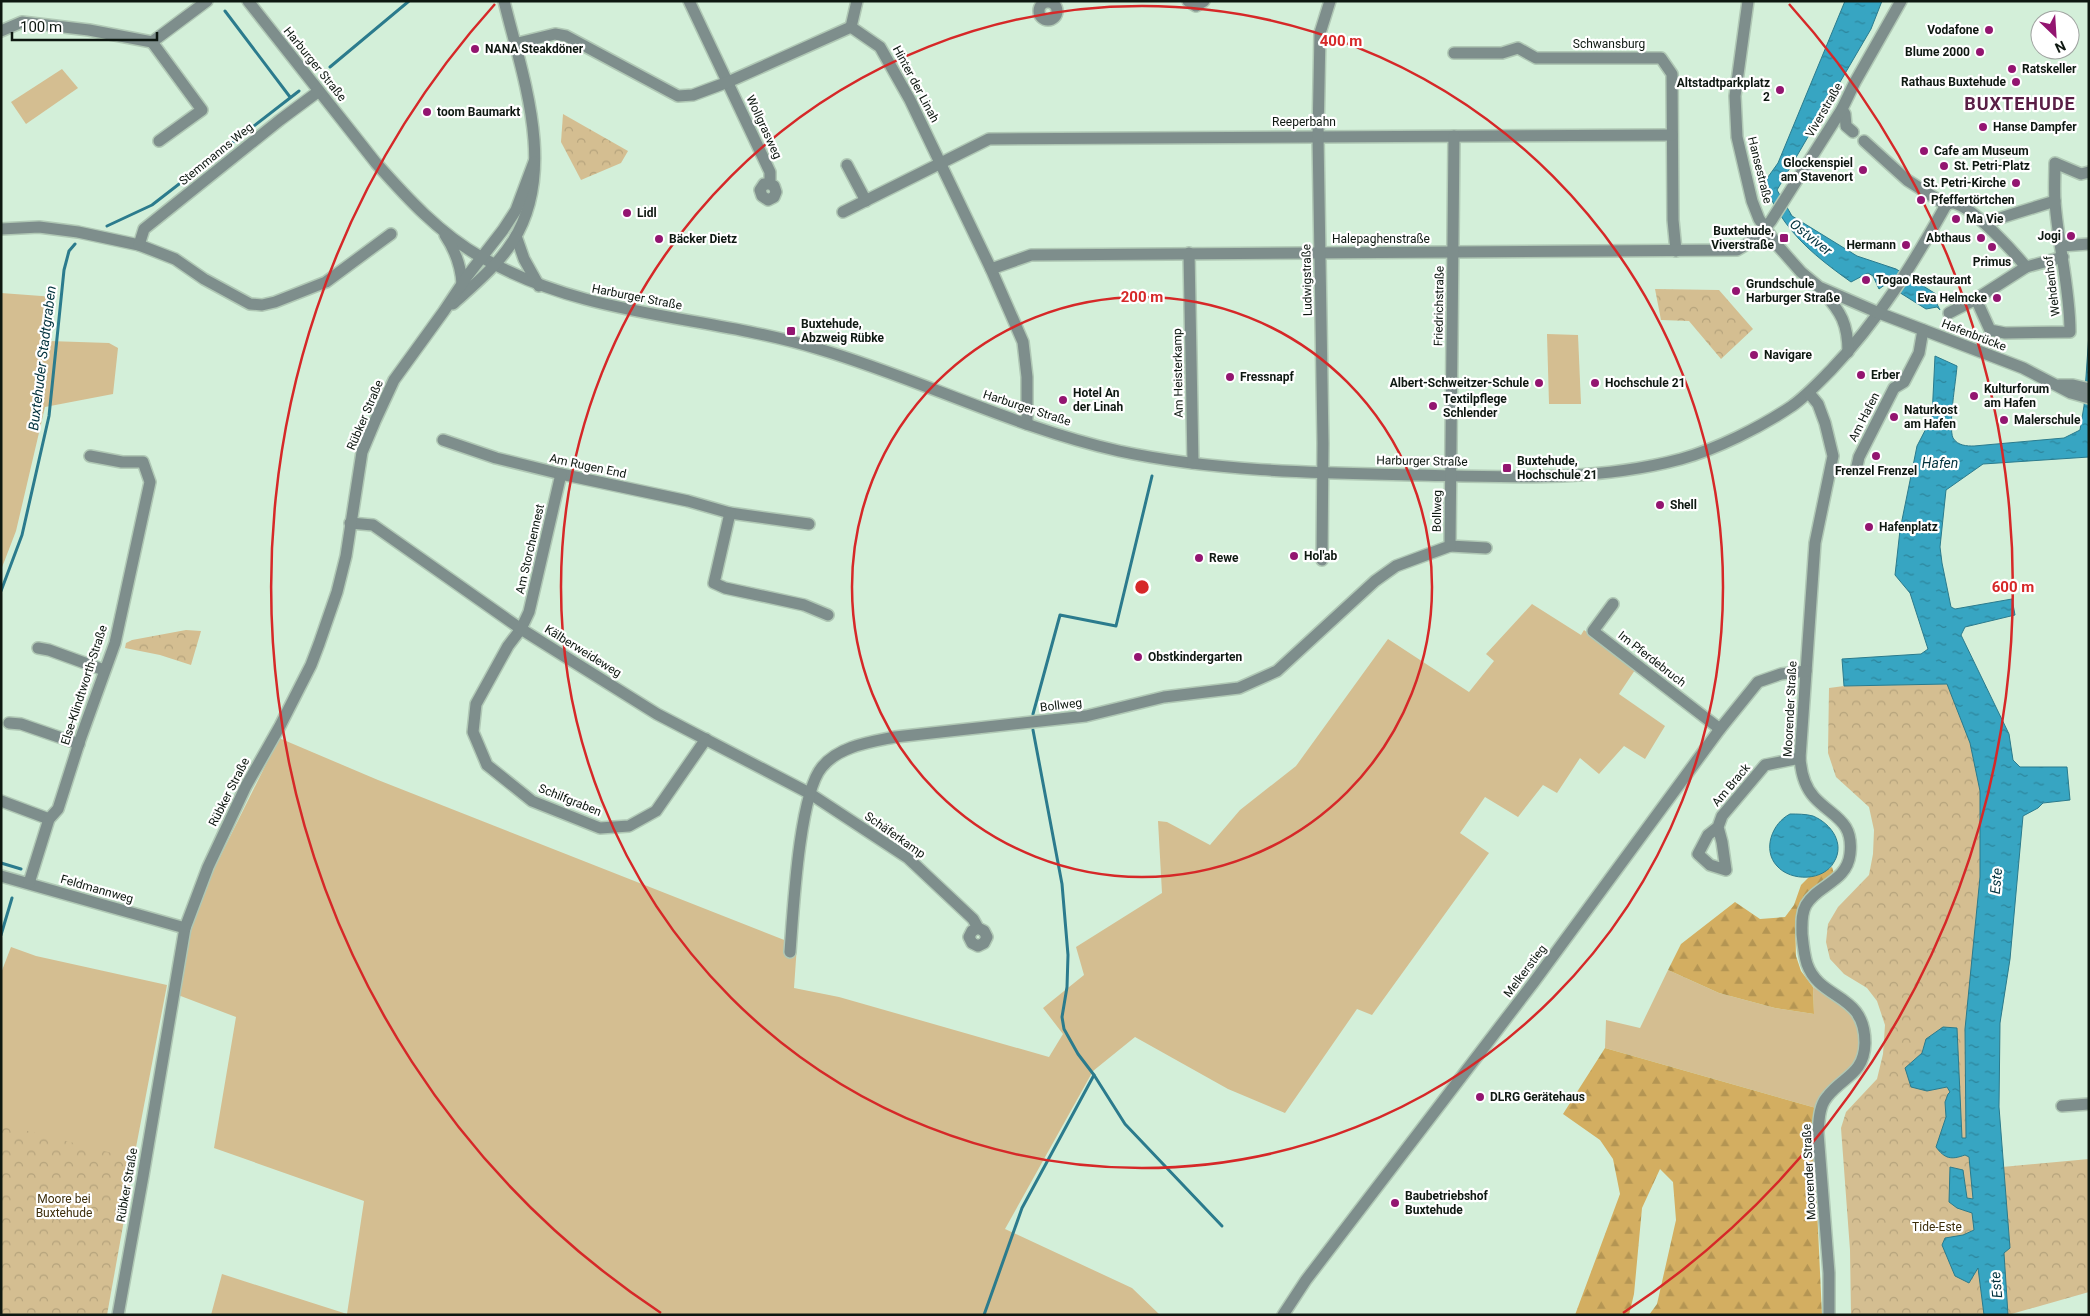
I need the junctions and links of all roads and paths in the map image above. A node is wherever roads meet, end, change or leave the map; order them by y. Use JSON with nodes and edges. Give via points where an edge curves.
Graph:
{"nodes":[{"id":1,"x":207,"y":1,"type":"edge"},
{"id":2,"x":248,"y":1,"type":"edge"},
{"id":3,"x":504,"y":1,"type":"edge"},
{"id":4,"x":689,"y":1,"type":"edge"},
{"id":5,"x":856,"y":1,"type":"edge"},
{"id":6,"x":1188,"y":1,"type":"edge"},
{"id":7,"x":1204,"y":1,"type":"edge"},
{"id":8,"x":1330,"y":1,"type":"edge"},
{"id":9,"x":1748,"y":1,"type":"edge"},
{"id":10,"x":1900,"y":1,"type":"edge"},
{"id":11,"x":851,"y":27,"type":"junction"},
{"id":12,"x":1,"y":31,"type":"edge"},
{"id":13,"x":152,"y":42,"type":"junction"},
{"id":14,"x":514,"y":44,"type":"junction"},
{"id":15,"x":1454,"y":53,"type":"dead end"},
{"id":16,"x":728,"y":82,"type":"junction"},
{"id":17,"x":319,"y":91,"type":"junction"},
{"id":18,"x":1842,"y":109,"type":"junction"},
{"id":19,"x":1854,"y":132,"type":"dead end"},
{"id":20,"x":1672,"y":135,"type":"junction"},
{"id":21,"x":1318,"y":136,"type":"junction"},
{"id":22,"x":1454,"y":136,"type":"junction"},
{"id":23,"x":159,"y":141,"type":"dead end"},
{"id":24,"x":1864,"y":142,"type":"dead end"},
{"id":25,"x":534,"y":162,"type":"junction"},
{"id":26,"x":941,"y":162,"type":"junction"},
{"id":27,"x":847,"y":165,"type":"dead end"},
{"id":28,"x":2089,"y":172,"type":"edge"},
{"id":29,"x":770,"y":184,"type":"dead end"},
{"id":30,"x":866,"y":201,"type":"junction"},
{"id":31,"x":2055,"y":201,"type":"junction"},
{"id":32,"x":1946,"y":205,"type":"junction"},
{"id":33,"x":844,"y":212,"type":"dead end"},
{"id":34,"x":1984,"y":223,"type":"junction"},
{"id":35,"x":1,"y":229,"type":"edge"},
{"id":36,"x":442,"y":229,"type":"junction"},
{"id":37,"x":1765,"y":229,"type":"junction"},
{"id":38,"x":391,"y":234,"type":"dead end"},
{"id":39,"x":516,"y":236,"type":"junction"},
{"id":40,"x":2089,"y":244,"type":"edge"},
{"id":41,"x":139,"y":245,"type":"junction"},
{"id":42,"x":1676,"y":251,"type":"junction"},
{"id":43,"x":1453,"y":252,"type":"junction"},
{"id":44,"x":2062,"y":252,"type":"junction"},
{"id":45,"x":1189,"y":253,"type":"junction"},
{"id":46,"x":1321,"y":253,"type":"junction"},
{"id":47,"x":481,"y":258,"type":"junction"},
{"id":48,"x":494,"y":264,"type":"junction"},
{"id":49,"x":2026,"y":267,"type":"junction"},
{"id":50,"x":991,"y":269,"type":"junction"},
{"id":51,"x":462,"y":284,"type":"junction"},
{"id":52,"x":539,"y":286,"type":"junction"},
{"id":53,"x":1819,"y":287,"type":"junction"},
{"id":54,"x":1976,"y":299,"type":"junction"},
{"id":55,"x":444,"y":311,"type":"junction"},
{"id":56,"x":1879,"y":313,"type":"junction"},
{"id":57,"x":1949,"y":313,"type":"dead end"},
{"id":58,"x":1923,"y":330,"type":"junction"},
{"id":59,"x":1848,"y":352,"type":"junction"},
{"id":60,"x":2086,"y":392,"type":"edge"},
{"id":61,"x":1809,"y":393,"type":"junction"},
{"id":62,"x":1027,"y":424,"type":"junction"},
{"id":63,"x":443,"y":440,"type":"dead end"},
{"id":64,"x":90,"y":456,"type":"dead end"},
{"id":65,"x":1193,"y":463,"type":"junction"},
{"id":66,"x":1857,"y":466,"type":"dead end"},
{"id":67,"x":1324,"y":473,"type":"junction"},
{"id":68,"x":561,"y":474,"type":"junction"},
{"id":69,"x":1451,"y":476,"type":"junction"},
{"id":70,"x":730,"y":513,"type":"junction"},
{"id":71,"x":350,"y":523,"type":"junction"},
{"id":72,"x":809,"y":524,"type":"dead end"},
{"id":73,"x":1450,"y":546,"type":"junction"},
{"id":74,"x":1486,"y":548,"type":"dead end"},
{"id":75,"x":1322,"y":560,"type":"dead end"},
{"id":76,"x":1613,"y":604,"type":"dead end"},
{"id":77,"x":828,"y":615,"type":"dead end"},
{"id":78,"x":521,"y":629,"type":"junction"},
{"id":79,"x":38,"y":648,"type":"dead end"},
{"id":80,"x":104,"y":670,"type":"junction"},
{"id":81,"x":1806,"y":671,"type":"junction"},
{"id":82,"x":9,"y":723,"type":"dead end"},
{"id":83,"x":1720,"y":729,"type":"junction"},
{"id":84,"x":706,"y":739,"type":"junction"},
{"id":85,"x":79,"y":744,"type":"junction"},
{"id":86,"x":1800,"y":758,"type":"junction"},
{"id":87,"x":809,"y":793,"type":"junction"},
{"id":88,"x":1,"y":801,"type":"edge"},
{"id":89,"x":50,"y":819,"type":"junction"},
{"id":90,"x":1718,"y":827,"type":"dead end"},
{"id":91,"x":1,"y":876,"type":"edge"},
{"id":92,"x":29,"y":884,"type":"junction"},
{"id":93,"x":184,"y":928,"type":"junction"},
{"id":94,"x":978,"y":928,"type":"dead end"},
{"id":95,"x":790,"y":952,"type":"dead end"},
{"id":96,"x":2089,"y":1104,"type":"edge"},
{"id":97,"x":2062,"y":1106,"type":"dead end"},
{"id":98,"x":118,"y":1315,"type":"edge"},
{"id":99,"x":1283,"y":1315,"type":"edge"},
{"id":100,"x":1829,"y":1315,"type":"edge"}],
"edges":[{"from":1,"to":13,"type":"street"},
{"from":2,"to":17,"type":"street","name":"Harburger Straße"},
{"from":3,"to":14,"type":"street","name":"Rübker Straße"},
{"from":4,"to":16,"type":"street","name":"Wollgrasweg"},
{"from":5,"to":11,"type":"street"},
{"from":6,"to":7,"type":"street","via":[[1196,6]]},
{"from":8,"to":21,"type":"street","name":"Ludwigstraße","via":[[1320,33]]},
{"from":9,"to":37,"type":"street","name":"Hansestraße","via":[[1735,96],[1737,137],[1752,202]]},
{"from":10,"to":18,"type":"street","name":"Viverstraße"},
{"from":11,"to":16,"type":"street"},
{"from":11,"to":26,"type":"street","name":"Hinter der Linah","via":[[880,47]]},
{"from":12,"to":13,"type":"street","via":[[22,22]]},
{"from":13,"to":23,"type":"street","via":[[202,110]]},
{"from":14,"to":16,"type":"street","via":[[555,34],[566,36],[678,96],[693,95]]},
{"from":14,"to":25,"type":"street","name":"Rübker Straße","via":[[530,104]]},
{"from":15,"to":20,"type":"street","name":"Schwansburg","via":[[1502,53],[1518,48],[1536,58],[1661,58],[1672,74]]},
{"from":16,"to":29,"type":"street","name":"Wollgrasweg","via":[[770,172]]},
{"from":17,"to":36,"type":"street","name":"Harburger Straße","via":[[376,163]]},
{"from":17,"to":41,"type":"street","name":"Stemmanns Weg","via":[[144,229]]},
{"from":18,"to":19,"type":"street","via":[[1846,126]]},
{"from":18,"to":37,"type":"street","name":"Viverstraße"},
{"from":20,"to":22,"type":"street","name":"Reeperbahn"},
{"from":20,"to":42,"type":"street","name":"Schwansburg"},
{"from":21,"to":22,"type":"street","name":"Reeperbahn"},
{"from":21,"to":26,"type":"street","name":"Reeperbahn","via":[[989,138]]},
{"from":21,"to":46,"type":"street","name":"Ludwigstraße"},
{"from":22,"to":43,"type":"street","name":"Friedrichstraße"},
{"from":24,"to":32,"type":"street","via":[[1907,180]]},
{"from":25,"to":39,"type":"street","name":"Rübker Straße","via":[[532,198]]},
{"from":25,"to":47,"type":"street","name":"Rübker Straße","via":[[516,210]]},
{"from":26,"to":30,"type":"street","name":"Reeperbahn"},
{"from":26,"to":50,"type":"street","name":"Hinter der Linah"},
{"from":27,"to":30,"type":"street"},
{"from":28,"to":31,"type":"street","via":[[2081,174],[2055,163]]},
{"from":30,"to":33,"type":"street","name":"Reeperbahn"},
{"from":31,"to":34,"type":"street"},
{"from":31,"to":44,"type":"street"},
{"from":32,"to":34,"type":"street","via":[[1952,202],[1959,204]]},
{"from":32,"to":56,"type":"street","name":"Harburger Straße","via":[[1910,268]]},
{"from":34,"to":49,"type":"street"},
{"from":35,"to":41,"type":"street","via":[[78,232]]},
{"from":36,"to":47,"type":"street","name":"Harburger Straße"},
{"from":36,"to":51,"type":"street","via":[[457,256]]},
{"from":37,"to":42,"type":"street","name":"Halepaghenstraße","via":[[1737,250]]},
{"from":37,"to":53,"type":"street","name":"Hansestraße","via":[[1794,265]]},
{"from":38,"to":41,"type":"street","via":[[326,282],[262,304],[250,304],[175,259]]},
{"from":39,"to":48,"type":"street","name":"Rübker Straße"},
{"from":39,"to":52,"type":"street"},
{"from":40,"to":44,"type":"street"},
{"from":42,"to":43,"type":"street","name":"Halepaghenstraße"},
{"from":43,"to":46,"type":"street","name":"Halepaghenstraße"},
{"from":43,"to":69,"type":"street","name":"Friedrichstraße"},
{"from":44,"to":49,"type":"street"},
{"from":44,"to":54,"type":"street","name":"Wehdenhof","via":[[2070,332],[2005,333],[1990,330]]},
{"from":45,"to":46,"type":"street","name":"Halepaghenstraße"},
{"from":45,"to":50,"type":"street","name":"Halepaghenstraße","via":[[1031,255]]},
{"from":45,"to":65,"type":"street","name":"Am Heisterkamp"},
{"from":46,"to":67,"type":"street","name":"Ludwigstraße"},
{"from":47,"to":48,"type":"street","name":"Harburger Straße"},
{"from":47,"to":51,"type":"street","name":"Rübker Straße"},
{"from":48,"to":52,"type":"street","name":"Harburger Straße"},
{"from":48,"to":55,"type":"street","name":"Rübker Straße","via":[[479,282]]},
{"from":49,"to":54,"type":"street"},
{"from":50,"to":62,"type":"street","name":"Hinter der Linah","via":[[1023,342]]},
{"from":51,"to":55,"type":"street","name":"Rübker Straße"},
{"from":52,"to":62,"type":"street","name":"Harburger Straße","via":[[624,310],[790,340],[846,357]]},
{"from":53,"to":56,"type":"street","name":"Hansestraße"},
{"from":53,"to":59,"type":"street","via":[[1838,308],[1845,324]]},
{"from":54,"to":57,"type":"street"},
{"from":55,"to":71,"type":"street","name":"Rübker Straße","via":[[394,380],[374,421],[362,452]]},
{"from":56,"to":58,"type":"street","name":"Hafenbrücke"},
{"from":56,"to":59,"type":"street","name":"Harburger Straße"},
{"from":58,"to":60,"type":"street","name":"Hafenbrücke","via":[[2059,385],[2073,385]]},
{"from":58,"to":66,"type":"street","name":"Am Hafen","via":[[1919,353],[1904,382],[1894,388]]},
{"from":59,"to":61,"type":"street","name":"Harburger Straße"},
{"from":61,"to":69,"type":"street","name":"Harburger Straße","via":[[1769,420],[1681,459],[1582,475]]},
{"from":61,"to":81,"type":"street","name":"Moorender Straße","via":[[1818,404],[1825,423],[1832,456],[1815,543]]},
{"from":62,"to":65,"type":"street","name":"Harburger Straße","via":[[1118,450]]},
{"from":63,"to":68,"type":"street","name":"Am Rugen End","via":[[496,458]]},
{"from":64,"to":80,"type":"street","name":"Else-Klindtworth-Straße","via":[[143,462],[150,482],[115,643]]},
{"from":65,"to":67,"type":"street","name":"Harburger Straße"},
{"from":67,"to":69,"type":"street","name":"Harburger Straße"},
{"from":67,"to":75,"type":"street","name":"Ludwigstraße"},
{"from":68,"to":70,"type":"street","name":"Am Rugen End"},
{"from":68,"to":78,"type":"street","name":"Am Storchennest","via":[[529,612]]},
{"from":69,"to":73,"type":"street","name":"Bollweg"},
{"from":70,"to":72,"type":"street","name":"Am Rugen End"},
{"from":70,"to":77,"type":"street","via":[[714,583],[804,605]]},
{"from":71,"to":78,"type":"street","name":"Kälberweideweg","via":[[373,525]]},
{"from":71,"to":93,"type":"street","name":"Rübker Straße","via":[[337,592],[311,665],[246,786]]},
{"from":73,"to":74,"type":"street","name":"Bollweg"},
{"from":73,"to":87,"type":"street","name":"Bollweg","via":[[1396,566],[1375,581],[1278,671],[1239,688],[1164,697],[1086,716],[866,743],[838,753],[821,768]]},
{"from":76,"to":83,"type":"street","name":"Im Pferdebruch","via":[[1594,631]]},
{"from":78,"to":84,"type":"street","name":"Kälberweideweg","via":[[657,714]]},
{"from":78,"to":84,"type":"street","name":"Schilfgraben","via":[[476,704],[473,732],[487,765],[532,801],[600,828],[629,826],[656,811]]},
{"from":79,"to":80,"type":"street"},
{"from":80,"to":85,"type":"street","name":"Else-Klindtworth-Straße"},
{"from":81,"to":83,"type":"street","name":"Melkerstieg","via":[[1781,674],[1758,682]]},
{"from":81,"to":86,"type":"street","name":"Moorender Straße"},
{"from":82,"to":85,"type":"street"},
{"from":83,"to":99,"type":"street","name":"Melkerstieg"},
{"from":84,"to":87,"type":"street","name":"Kälberweideweg"},
{"from":85,"to":89,"type":"street","name":"Else-Klindtworth-Straße","via":[[58,809]]},
{"from":86,"to":90,"type":"street","name":"Am Brack","via":[[1765,766],[1722,816]]},
{"from":86,"to":100,"type":"street","name":"Moorender Straße","via":[[1808,790],[1846,827],[1850,846],[1850,857],[1842,873],[1807,904],[1801,919],[1807,963],[1822,986],[1849,1002],[1865,1041],[1860,1066],[1826,1098],[1819,1119]]},
{"from":87,"to":94,"type":"street","name":"Schäferkamp","via":[[908,858]]},
{"from":87,"to":95,"type":"street","name":"Bollweg"},
{"from":88,"to":89,"type":"street"},
{"from":89,"to":92,"type":"street","name":"Else-Klindtworth-Straße"},
{"from":91,"to":92,"type":"street","name":"Feldmannweg"},
{"from":92,"to":93,"type":"street","name":"Feldmannweg"},
{"from":93,"to":98,"type":"street","name":"Rübker Straße"},
{"from":96,"to":97,"type":"street"}]}
